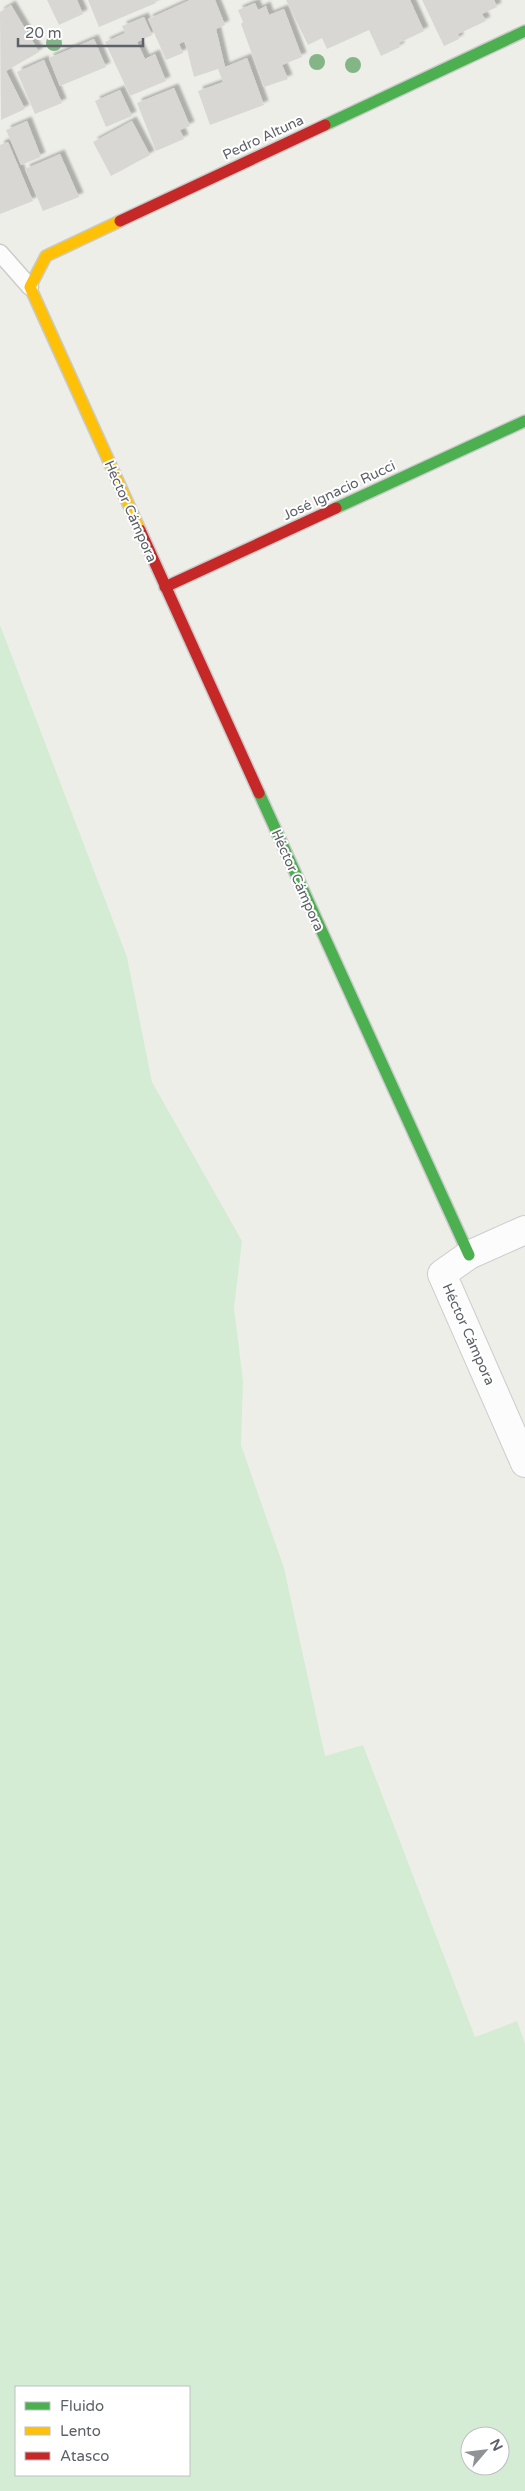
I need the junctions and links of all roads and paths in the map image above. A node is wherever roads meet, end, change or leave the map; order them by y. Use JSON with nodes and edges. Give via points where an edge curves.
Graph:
{"nodes":[{"id":1,"x":525,"y":31,"type":"edge"},
{"id":2,"x":0,"y":253,"type":"edge"},
{"id":3,"x":30,"y":287,"type":"junction"},
{"id":4,"x":525,"y":421,"type":"edge"},
{"id":5,"x":165,"y":587,"type":"junction"},
{"id":6,"x":525,"y":1230,"type":"edge"},
{"id":7,"x":469,"y":1255,"type":"junction"},
{"id":8,"x":525,"y":1462,"type":"edge"}],
"edges":[{"from":1,"to":3,"type":"street","name":"Pedro Altuna","via":[[46,256]]},
{"from":2,"to":3,"type":"lane"},
{"from":3,"to":5,"type":"street","name":"Héctor Cámpora"},
{"from":4,"to":5,"type":"street","name":"José Ignacio Rucci"},
{"from":5,"to":7,"type":"street","name":"Héctor Cámpora"},
{"from":6,"to":7,"type":"street"},
{"from":7,"to":8,"type":"street","name":"Héctor Cámpora","via":[[442,1274]]}]}
